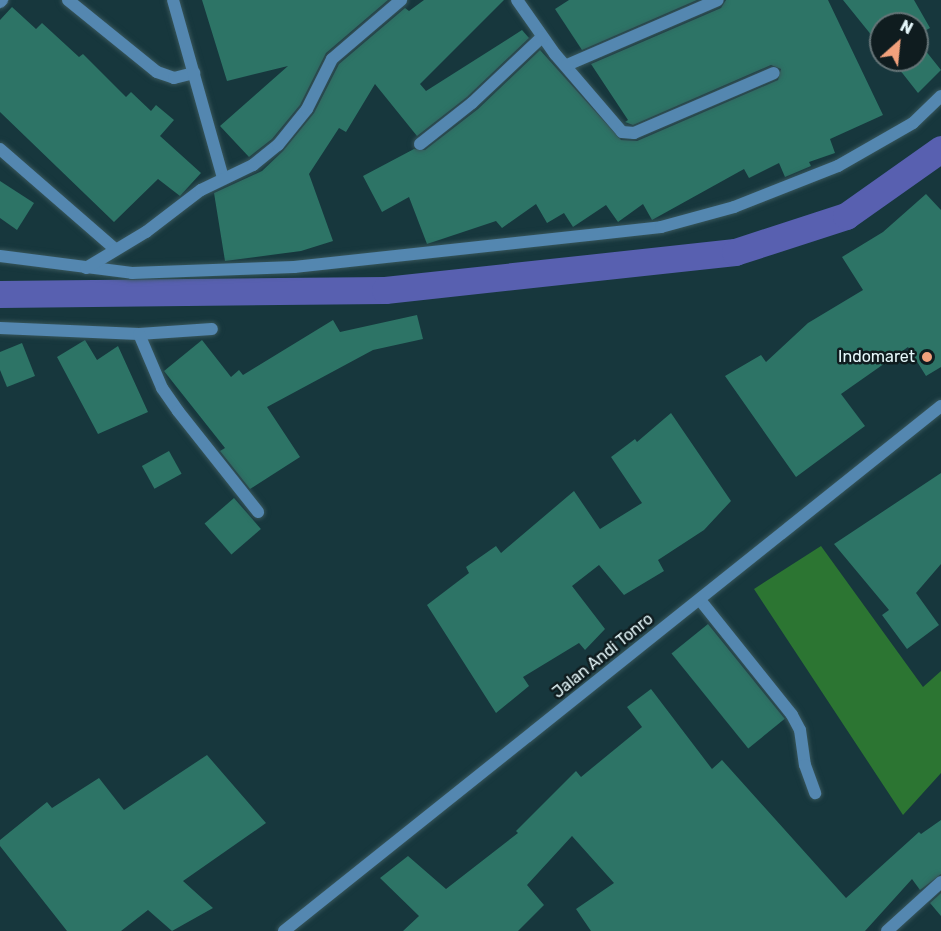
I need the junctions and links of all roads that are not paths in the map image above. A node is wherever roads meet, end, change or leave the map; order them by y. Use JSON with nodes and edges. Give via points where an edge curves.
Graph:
{"nodes":[{"id":1,"x":68,"y":0,"type":"edge"},
{"id":2,"x":173,"y":0,"type":"edge"},
{"id":3,"x":400,"y":0,"type":"edge"},
{"id":4,"x":518,"y":0,"type":"edge"},
{"id":5,"x":718,"y":0,"type":"edge"},
{"id":6,"x":542,"y":37,"type":"junction"},
{"id":7,"x":567,"y":65,"type":"junction"},
{"id":8,"x":194,"y":73,"type":"junction"},
{"id":9,"x":774,"y":73,"type":"dead end"},
{"id":10,"x":941,"y":96,"type":"edge"},
{"id":11,"x":420,"y":144,"type":"dead end"},
{"id":12,"x":0,"y":150,"type":"edge"},
{"id":13,"x":223,"y":178,"type":"junction"},
{"id":14,"x":115,"y":249,"type":"junction"},
{"id":15,"x":0,"y":256,"type":"edge"},
{"id":16,"x":86,"y":268,"type":"junction"},
{"id":17,"x":0,"y":328,"type":"edge"},
{"id":18,"x":212,"y":329,"type":"dead end"},
{"id":19,"x":139,"y":334,"type":"junction"},
{"id":20,"x":941,"y":406,"type":"edge"},
{"id":21,"x":258,"y":512,"type":"dead end"},
{"id":22,"x":700,"y":600,"type":"junction"},
{"id":23,"x":815,"y":793,"type":"dead end"},
{"id":24,"x":941,"y":882,"type":"edge"},
{"id":25,"x":284,"y":931,"type":"edge"},
{"id":26,"x":887,"y":931,"type":"edge"}],
"edges":[{"from":1,"to":8,"type":"street","via":[[157,72],[174,78]]},
{"from":2,"to":8,"type":"street"},
{"from":3,"to":13,"type":"street","via":[[332,59],[307,109],[278,145],[253,165]]},
{"from":4,"to":6,"type":"street"},
{"from":5,"to":7,"type":"street"},
{"from":6,"to":7,"type":"street"},
{"from":6,"to":11,"type":"street","via":[[472,103]]},
{"from":7,"to":9,"type":"street","via":[[610,122],[622,132],[634,133]]},
{"from":8,"to":13,"type":"street"},
{"from":10,"to":16,"type":"street","via":[[913,123],[838,166],[734,207],[661,227],[294,267],[132,273]]},
{"from":12,"to":14,"type":"street"},
{"from":13,"to":14,"type":"street"},
{"from":14,"to":16,"type":"street"},
{"from":15,"to":16,"type":"street"},
{"from":17,"to":19,"type":"street"},
{"from":18,"to":19,"type":"street"},
{"from":19,"to":21,"type":"street","via":[[168,396]]},
{"from":20,"to":22,"type":"street","name":"Jalan Andi Tonro"},
{"from":22,"to":23,"type":"street","via":[[792,715],[800,730],[805,765]]},
{"from":22,"to":25,"type":"street","name":"Jalan Andi Tonro"},
{"from":24,"to":26,"type":"street"}]}
